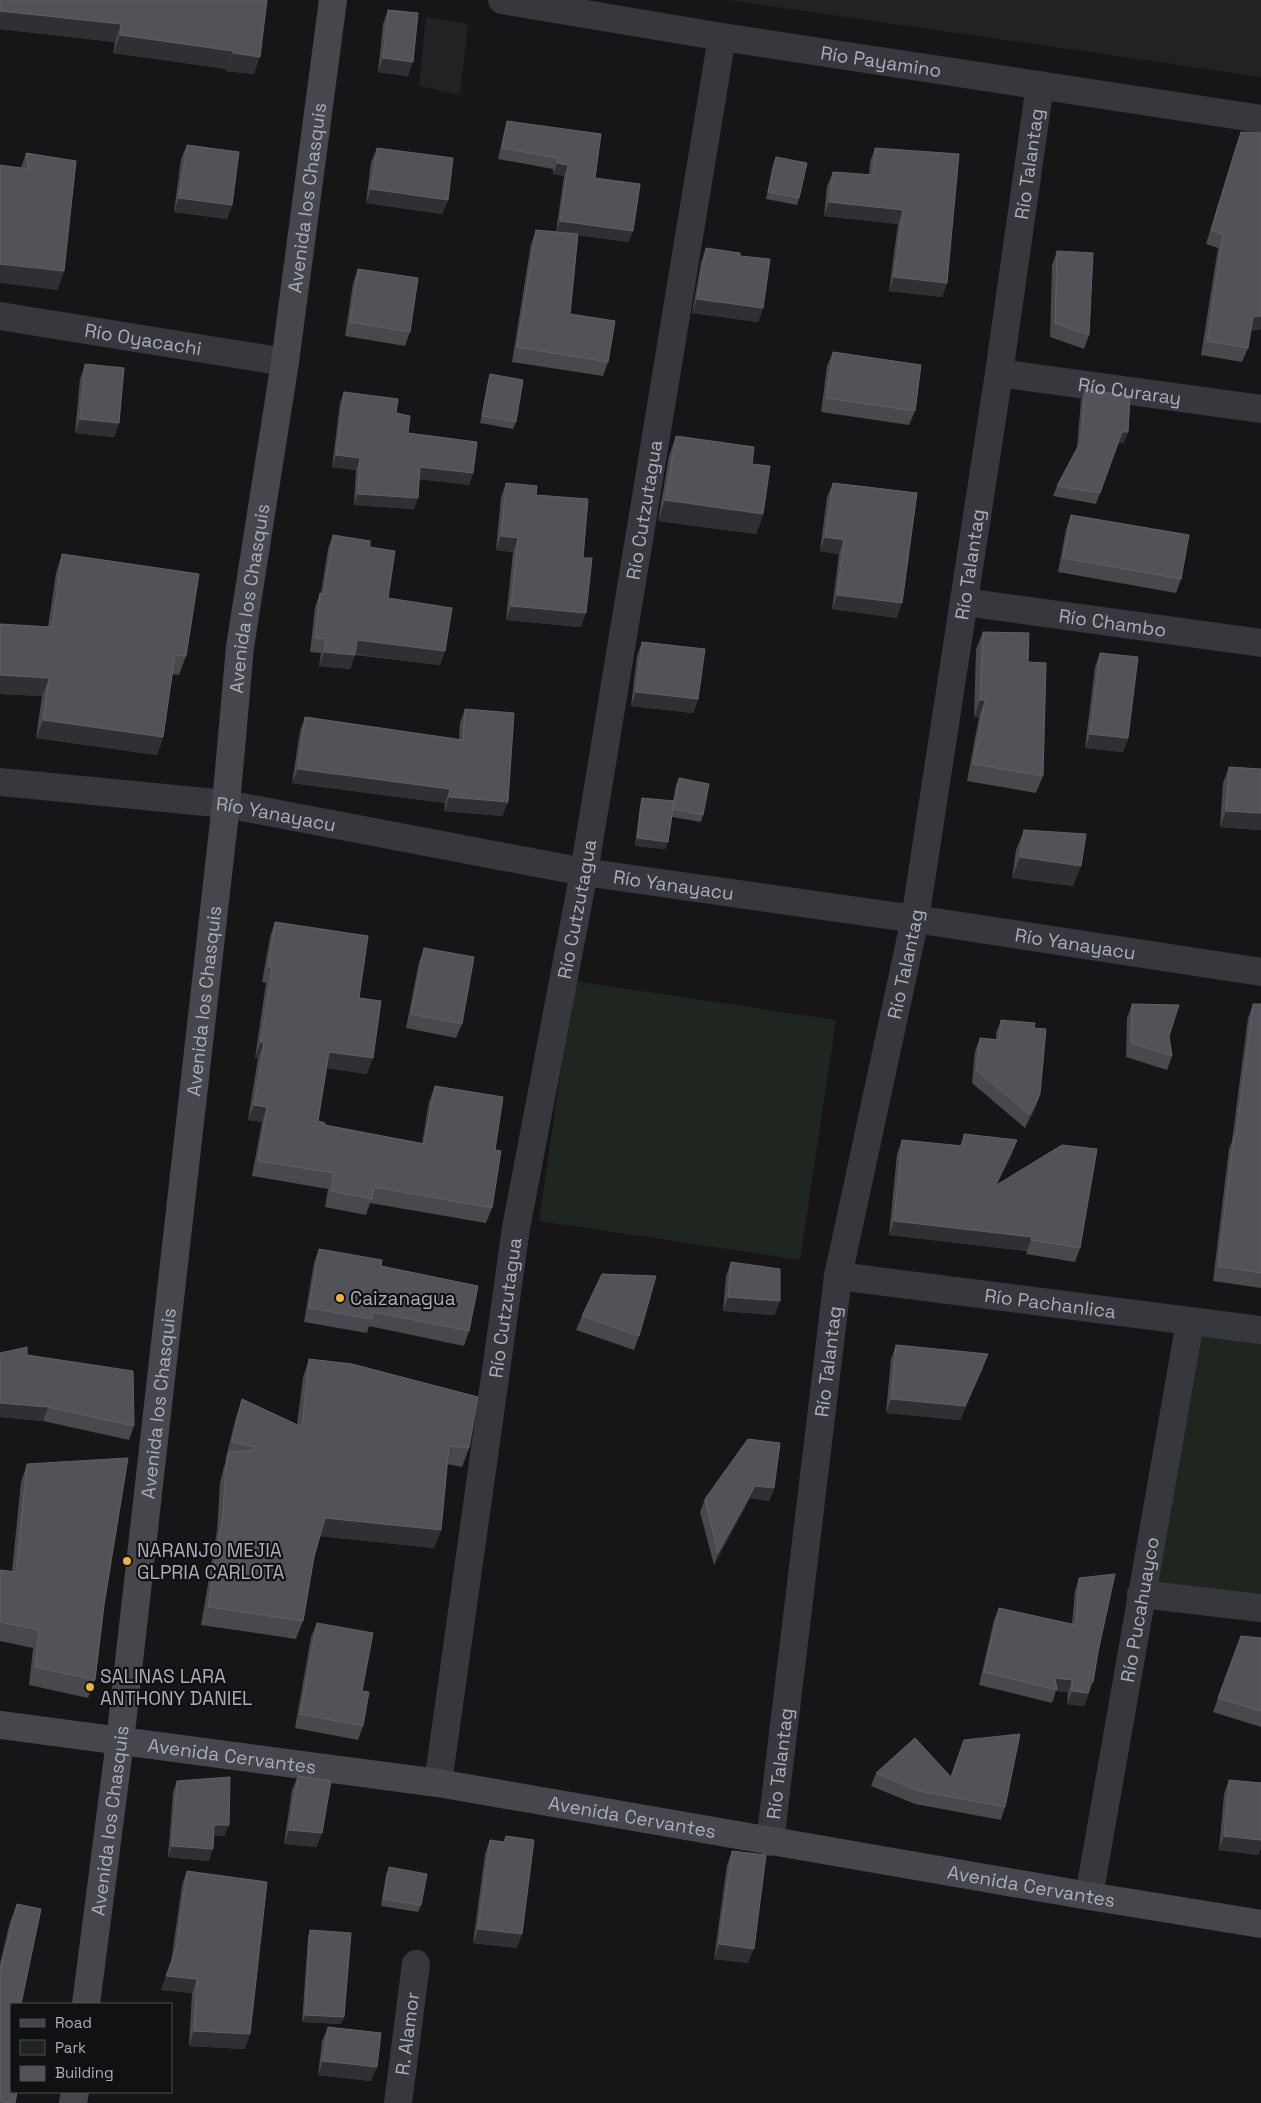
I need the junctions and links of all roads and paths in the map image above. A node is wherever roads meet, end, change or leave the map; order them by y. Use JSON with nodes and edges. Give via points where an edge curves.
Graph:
{"nodes":[{"id":1,"x":333,"y":0,"type":"edge"},
{"id":2,"x":502,"y":0,"type":"edge"},
{"id":3,"x":722,"y":37,"type":"junction"},
{"id":4,"x":1040,"y":85,"type":"junction"},
{"id":5,"x":1261,"y":119,"type":"edge"},
{"id":6,"x":0,"y":316,"type":"edge"},
{"id":7,"x":285,"y":362,"type":"junction"},
{"id":8,"x":999,"y":373,"type":"junction"},
{"id":9,"x":1261,"y":409,"type":"edge"},
{"id":10,"x":964,"y":602,"type":"junction"},
{"id":11,"x":1261,"y":642,"type":"edge"},
{"id":12,"x":0,"y":782,"type":"edge"},
{"id":13,"x":226,"y":804,"type":"junction"},
{"id":14,"x":584,"y":872,"type":"junction"},
{"id":15,"x":915,"y":919,"type":"junction"},
{"id":16,"x":1261,"y":972,"type":"edge"},
{"id":17,"x":838,"y":1276,"type":"junction"},
{"id":18,"x":1190,"y":1322,"type":"junction"},
{"id":19,"x":1261,"y":1330,"type":"edge"},
{"id":20,"x":1141,"y":1594,"type":"junction"},
{"id":21,"x":1261,"y":1608,"type":"edge"},
{"id":22,"x":0,"y":1724,"type":"edge"},
{"id":23,"x":120,"y":1741,"type":"junction"},
{"id":24,"x":438,"y":1783,"type":"junction"},
{"id":25,"x":770,"y":1842,"type":"junction"},
{"id":26,"x":1089,"y":1896,"type":"junction"},
{"id":27,"x":1261,"y":1924,"type":"edge"},
{"id":28,"x":416,"y":1964,"type":"dead end"},
{"id":29,"x":86,"y":2003,"type":"edge"},
{"id":30,"x":398,"y":2103,"type":"edge"}],
"edges":[{"from":1,"to":7,"type":"street","name":"Avenida los Chasquis"},
{"from":2,"to":3,"type":"street","name":"Río Payamino"},
{"from":3,"to":4,"type":"street","name":"Río Payamino"},
{"from":3,"to":14,"type":"street","name":"Río Cutzutagua"},
{"from":4,"to":5,"type":"street","name":"Río Payamino"},
{"from":4,"to":8,"type":"street","name":"Río Talantag"},
{"from":6,"to":7,"type":"street","name":"Río Oyacachi"},
{"from":7,"to":13,"type":"street","name":"Avenida los Chasquis","via":[[240,647]]},
{"from":8,"to":9,"type":"street","name":"Río Curaray"},
{"from":8,"to":10,"type":"street","name":"Río Talantag"},
{"from":10,"to":11,"type":"street","name":"Río Chambo"},
{"from":10,"to":15,"type":"street","name":"Río Talantag"},
{"from":12,"to":13,"type":"street","name":"Río Yanayacu"},
{"from":13,"to":14,"type":"street","name":"Río Yanayacu"},
{"from":13,"to":23,"type":"street","name":"Avenida los Chasquis"},
{"from":14,"to":15,"type":"street","name":"Río Yanayacu"},
{"from":14,"to":24,"type":"street","name":"Río Cutzutagua","via":[[516,1228]]},
{"from":15,"to":16,"type":"street","name":"Río Yanayacu"},
{"from":15,"to":17,"type":"street","name":"Río Talantag"},
{"from":17,"to":18,"type":"street","name":"Río Pachanlica"},
{"from":17,"to":25,"type":"street","name":"Río Talantag"},
{"from":18,"to":19,"type":"street","name":"Río Pachanlica"},
{"from":18,"to":20,"type":"street","name":"Río Pucahuayco"},
{"from":20,"to":21,"type":"street"},
{"from":20,"to":26,"type":"street","name":"Río Pucahuayco"},
{"from":22,"to":23,"type":"street","name":"Avenida Cervantes"},
{"from":23,"to":24,"type":"street","name":"Avenida Cervantes"},
{"from":23,"to":29,"type":"street","name":"Avenida los Chasquis"},
{"from":24,"to":25,"type":"street","name":"Avenida Cervantes"},
{"from":25,"to":26,"type":"street","name":"Avenida Cervantes"},
{"from":26,"to":27,"type":"street","name":"Avenida Cervantes"},
{"from":28,"to":30,"type":"street","name":"R. Alamor"}]}
